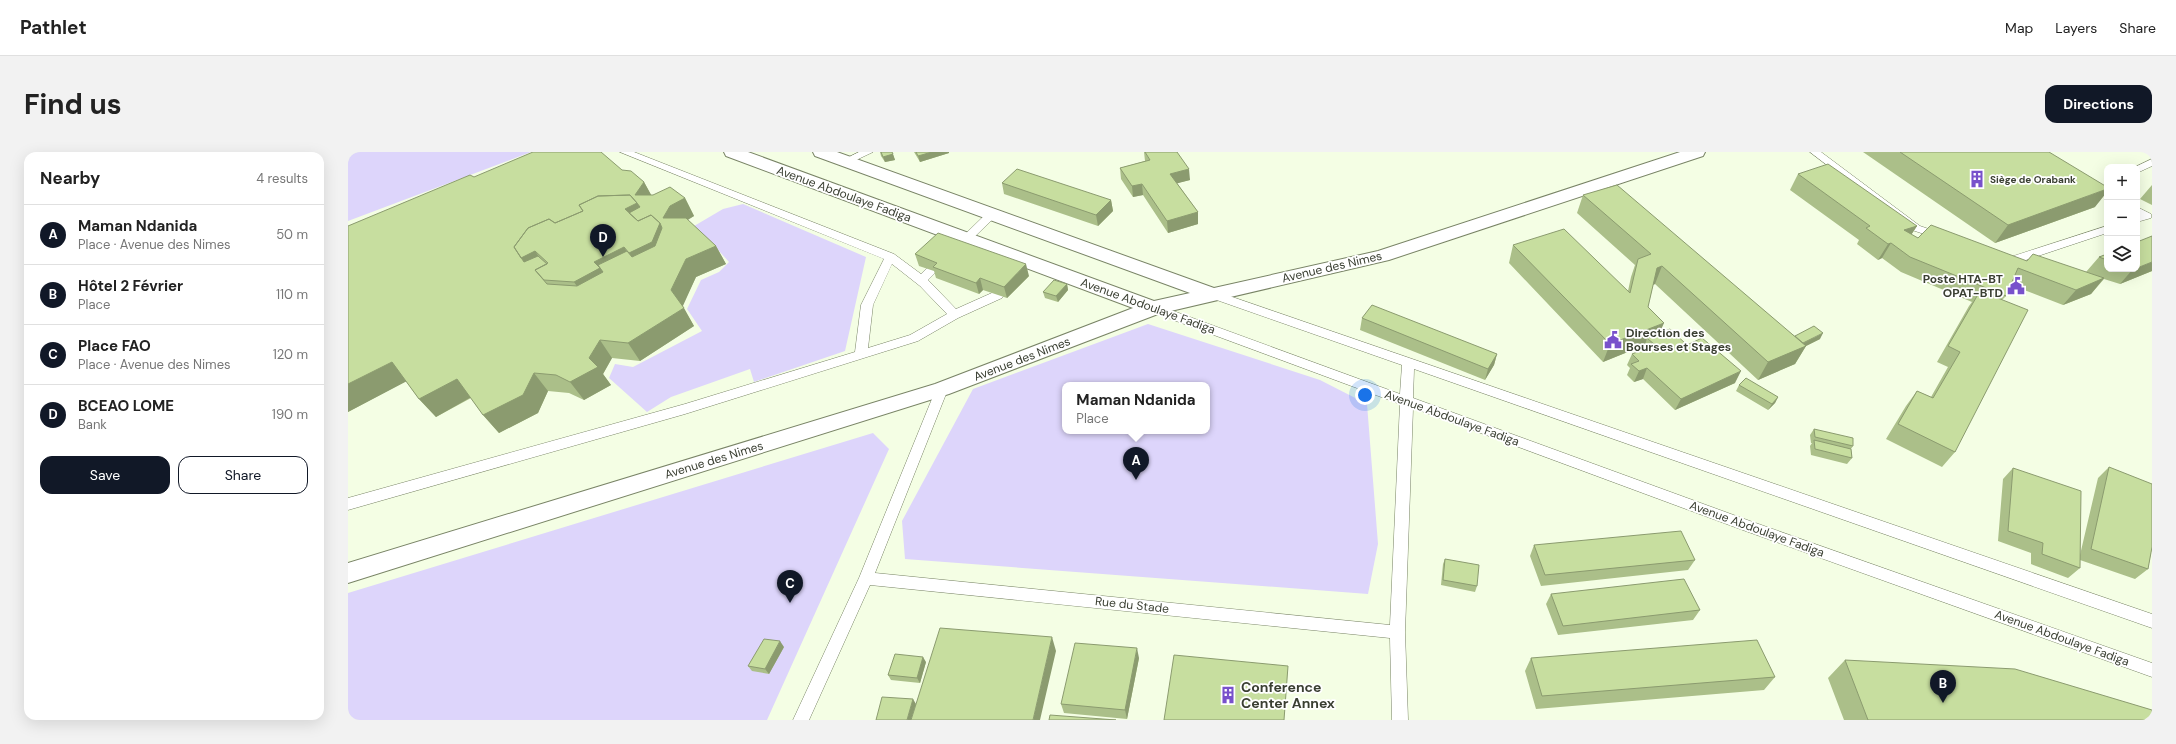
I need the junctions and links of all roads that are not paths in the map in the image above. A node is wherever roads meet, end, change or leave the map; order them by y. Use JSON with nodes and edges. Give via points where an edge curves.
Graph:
{"nodes":[{"id":1,"x":625,"y":152,"type":"edge"},
{"id":2,"x":732,"y":152,"type":"edge"},
{"id":3,"x":821,"y":152,"type":"edge"},
{"id":4,"x":868,"y":152,"type":"edge"},
{"id":5,"x":1698,"y":152,"type":"edge"},
{"id":6,"x":1815,"y":152,"type":"edge"},
{"id":7,"x":846,"y":161,"type":"junction"},
{"id":8,"x":2152,"y":162,"type":"edge"},
{"id":9,"x":2140,"y":168,"type":"edge"},
{"id":10,"x":2140,"y":212,"type":"edge"},
{"id":11,"x":993,"y":213,"type":"junction"},
{"id":12,"x":2140,"y":218,"type":"edge"},
{"id":13,"x":2104,"y":230,"type":"edge"},
{"id":14,"x":1951,"y":241,"type":"edge"},
{"id":15,"x":961,"y":244,"type":"junction"},
{"id":16,"x":1106,"y":256,"type":"junction"},
{"id":17,"x":1993,"y":256,"type":"edge"},
{"id":18,"x":890,"y":257,"type":"junction"},
{"id":19,"x":1083,"y":282,"type":"junction"},
{"id":20,"x":998,"y":295,"type":"edge"},
{"id":21,"x":1215,"y":295,"type":"junction"},
{"id":22,"x":1154,"y":308,"type":"junction"},
{"id":23,"x":954,"y":314,"type":"junction"},
{"id":24,"x":861,"y":354,"type":"junction"},
{"id":25,"x":1408,"y":363,"type":"junction"},
{"id":26,"x":942,"y":389,"type":"junction"},
{"id":27,"x":1405,"y":401,"type":"junction"},
{"id":28,"x":348,"y":504,"type":"edge"},
{"id":29,"x":348,"y":573,"type":"edge"},
{"id":30,"x":866,"y":578,"type":"junction"},
{"id":31,"x":2152,"y":621,"type":"edge"},
{"id":32,"x":1397,"y":632,"type":"junction"},
{"id":33,"x":2152,"y":670,"type":"edge"},
{"id":34,"x":801,"y":720,"type":"edge"},
{"id":35,"x":1400,"y":720,"type":"edge"}],
"edges":[{"from":1,"to":18,"type":"lane"},
{"from":2,"to":15,"type":"street","name":"Avenue Abdoulaye Fadiga"},
{"from":3,"to":7,"type":"street"},
{"from":4,"to":7,"type":"lane"},
{"from":5,"to":21,"type":"street","name":"Avenue des Nimes","via":[[1382,256]]},
{"from":6,"to":14,"type":"lane","via":[[1916,228]]},
{"from":7,"to":11,"type":"street"},
{"from":8,"to":9,"type":"lane"},
{"from":10,"to":12,"type":"lane","via":[[2147,216]]},
{"from":11,"to":15,"type":"lane"},
{"from":11,"to":16,"type":"street"},
{"from":13,"to":17,"type":"lane","via":[[2007,262]]},
{"from":15,"to":19,"type":"street","name":"Avenue Abdoulaye Fadiga","via":[[1027,268]]},
{"from":16,"to":19,"type":"street"},
{"from":16,"to":21,"type":"street"},
{"from":18,"to":23,"type":"lane","via":[[927,275],[939,296]]},
{"from":18,"to":24,"type":"lane","via":[[867,305]]},
{"from":19,"to":22,"type":"street","name":"Avenue Abdoulaye Fadiga"},
{"from":20,"to":23,"type":"lane"},
{"from":21,"to":22,"type":"street","name":"Avenue des Nimes"},
{"from":21,"to":25,"type":"lane"},
{"from":22,"to":26,"type":"street","name":"Avenue des Nimes"},
{"from":22,"to":27,"type":"lane","name":"Avenue Abdoulaye Fadiga"},
{"from":23,"to":24,"type":"lane","via":[[914,338]]},
{"from":24,"to":28,"type":"lane","via":[[685,409]]},
{"from":25,"to":27,"type":"lane"},
{"from":25,"to":31,"type":"lane"},
{"from":26,"to":29,"type":"street","name":"Avenue des Nimes"},
{"from":26,"to":30,"type":"lane"},
{"from":27,"to":32,"type":"lane"},
{"from":27,"to":33,"type":"lane","name":"Avenue Abdoulaye Fadiga"},
{"from":30,"to":32,"type":"lane","name":"Rue du Stade"},
{"from":30,"to":34,"type":"lane"},
{"from":32,"to":35,"type":"lane"}]}
